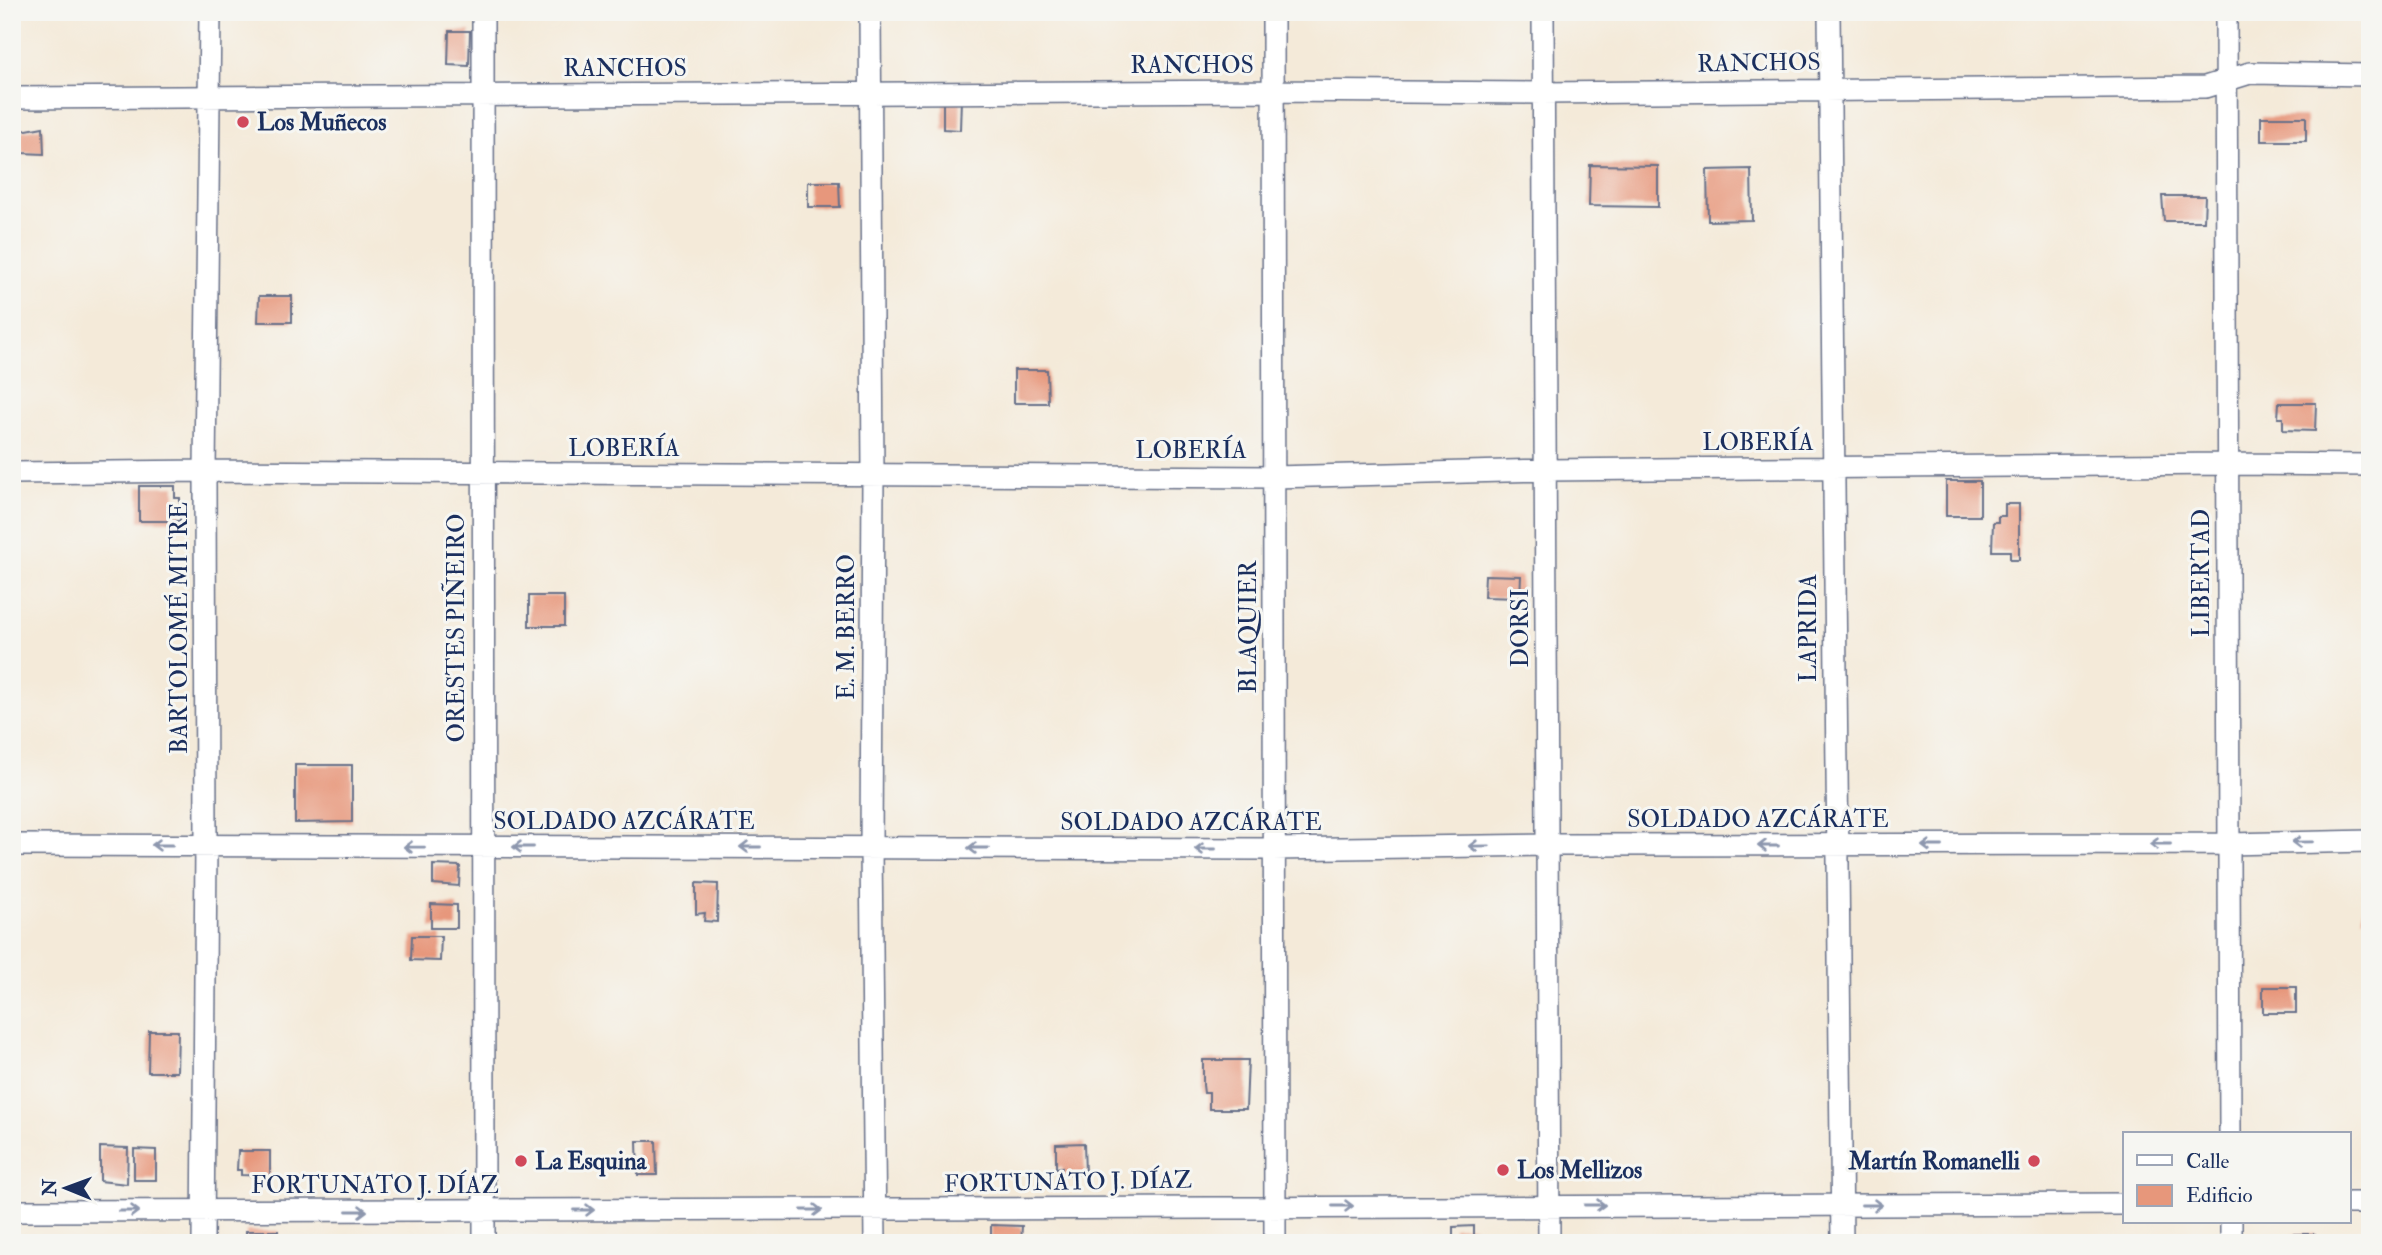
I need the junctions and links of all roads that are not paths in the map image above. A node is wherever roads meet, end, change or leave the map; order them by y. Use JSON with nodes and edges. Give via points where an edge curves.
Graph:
{"nodes":[{"id":1,"x":210,"y":12,"type":"edge"},
{"id":2,"x":483,"y":12,"type":"edge"},
{"id":3,"x":870,"y":12,"type":"edge"},
{"id":4,"x":1273,"y":12,"type":"edge"},
{"id":5,"x":1543,"y":12,"type":"edge"},
{"id":6,"x":1829,"y":12,"type":"edge"},
{"id":7,"x":2226,"y":12,"type":"edge"},
{"id":8,"x":2370,"y":75,"type":"edge"},
{"id":9,"x":2227,"y":79,"type":"junction"},
{"id":10,"x":1830,"y":89,"type":"junction"},
{"id":11,"x":1272,"y":91,"type":"junction"},
{"id":12,"x":871,"y":93,"type":"junction"},
{"id":13,"x":1542,"y":93,"type":"junction"},
{"id":14,"x":483,"y":94,"type":"junction"},
{"id":15,"x":210,"y":96,"type":"junction"},
{"id":16,"x":12,"y":97,"type":"edge"},
{"id":17,"x":2227,"y":464,"type":"junction"},
{"id":18,"x":2370,"y":465,"type":"edge"},
{"id":19,"x":1834,"y":468,"type":"junction"},
{"id":20,"x":1545,"y":470,"type":"junction"},
{"id":21,"x":205,"y":471,"type":"junction"},
{"id":22,"x":12,"y":473,"type":"edge"},
{"id":23,"x":482,"y":474,"type":"junction"},
{"id":24,"x":873,"y":475,"type":"junction"},
{"id":25,"x":1274,"y":477,"type":"junction"},
{"id":26,"x":2370,"y":841,"type":"edge"},
{"id":27,"x":2228,"y":844,"type":"junction"},
{"id":28,"x":12,"y":845,"type":"edge"},
{"id":29,"x":206,"y":845,"type":"junction"},
{"id":30,"x":1548,"y":845,"type":"junction"},
{"id":31,"x":1836,"y":846,"type":"junction"},
{"id":32,"x":483,"y":847,"type":"junction"},
{"id":33,"x":871,"y":847,"type":"junction"},
{"id":34,"x":1273,"y":849,"type":"junction"},
{"id":35,"x":2230,"y":1132,"type":"edge"},
{"id":36,"x":2350,"y":1203,"type":"edge"},
{"id":37,"x":2370,"y":1203,"type":"edge"},
{"id":38,"x":2123,"y":1204,"type":"edge"},
{"id":39,"x":1841,"y":1205,"type":"junction"},
{"id":40,"x":1275,"y":1206,"type":"junction"},
{"id":41,"x":1548,"y":1206,"type":"junction"},
{"id":42,"x":483,"y":1210,"type":"junction"},
{"id":43,"x":874,"y":1210,"type":"junction"},
{"id":44,"x":12,"y":1211,"type":"edge"},
{"id":45,"x":203,"y":1211,"type":"junction"},
{"id":46,"x":2231,"y":1224,"type":"edge"},
{"id":47,"x":203,"y":1243,"type":"edge"},
{"id":48,"x":484,"y":1243,"type":"edge"},
{"id":49,"x":875,"y":1243,"type":"edge"},
{"id":50,"x":1275,"y":1243,"type":"edge"},
{"id":51,"x":1549,"y":1243,"type":"edge"},
{"id":52,"x":1842,"y":1243,"type":"edge"},
{"id":53,"x":2231,"y":1243,"type":"edge"}],
"edges":[{"from":1,"to":15,"type":"street","name":"BARTOLOMÉ MITRE"},
{"from":2,"to":14,"type":"street","name":"ORESTES PIÑEIRO"},
{"from":3,"to":12,"type":"street","name":"E. M. BERRO"},
{"from":4,"to":11,"type":"street","name":"BLAQUIER"},
{"from":5,"to":13,"type":"street","name":"DORSI"},
{"from":6,"to":10,"type":"street","name":"LAPRIDA"},
{"from":7,"to":9,"type":"street","name":"LIBERTAD"},
{"from":8,"to":9,"type":"street","name":"RANCHOS","via":[[2250,72]]},
{"from":9,"to":10,"type":"street","name":"RANCHOS","via":[[2205,86]]},
{"from":9,"to":17,"type":"street","name":"LIBERTAD"},
{"from":10,"to":13,"type":"street","name":"RANCHOS"},
{"from":10,"to":19,"type":"street","name":"LAPRIDA"},
{"from":11,"to":12,"type":"street","name":"RANCHOS"},
{"from":11,"to":13,"type":"street","name":"RANCHOS"},
{"from":11,"to":25,"type":"street","name":"BLAQUIER"},
{"from":12,"to":14,"type":"street","name":"RANCHOS"},
{"from":12,"to":24,"type":"street","name":"E. M. BERRO"},
{"from":13,"to":20,"type":"street","name":"DORSI"},
{"from":14,"to":15,"type":"street","name":"RANCHOS"},
{"from":14,"to":23,"type":"street","name":"ORESTES PIÑEIRO"},
{"from":15,"to":16,"type":"street","name":"RANCHOS"},
{"from":15,"to":21,"type":"street","name":"BARTOLOMÉ MITRE"},
{"from":17,"to":18,"type":"street","name":"LOBERÍA"},
{"from":17,"to":19,"type":"street","name":"LOBERÍA"},
{"from":17,"to":27,"type":"street","name":"LIBERTAD"},
{"from":19,"to":20,"type":"street","name":"LOBERÍA"},
{"from":19,"to":31,"type":"street","name":"LAPRIDA"},
{"from":20,"to":25,"type":"street","name":"LOBERÍA"},
{"from":20,"to":30,"type":"street","name":"DORSI"},
{"from":21,"to":22,"type":"street","name":"LOBERÍA"},
{"from":21,"to":23,"type":"street","name":"LOBERÍA"},
{"from":21,"to":29,"type":"street","name":"BARTOLOMÉ MITRE"},
{"from":23,"to":24,"type":"street","name":"LOBERÍA"},
{"from":23,"to":32,"type":"street","name":"ORESTES PIÑEIRO"},
{"from":24,"to":25,"type":"street","name":"LOBERÍA"},
{"from":24,"to":33,"type":"street","name":"E. M. BERRO"},
{"from":25,"to":34,"type":"street","name":"BLAQUIER"},
{"from":26,"to":27,"type":"street","name":"SOLDADO AZCÁRATE","one_way":true},
{"from":27,"to":31,"type":"street","name":"SOLDADO AZCÁRATE","one_way":true},
{"from":27,"to":35,"type":"street","name":"LIBERTAD"},
{"from":29,"to":28,"type":"street","name":"SOLDADO AZCÁRATE","one_way":true},
{"from":32,"to":29,"type":"street","name":"SOLDADO AZCÁRATE","one_way":true},
{"from":29,"to":45,"type":"street","name":"BARTOLOMÉ MITRE"},
{"from":31,"to":30,"type":"street","name":"SOLDADO AZCÁRATE","one_way":true},
{"from":30,"to":34,"type":"street","name":"SOLDADO AZCÁRATE","one_way":true},
{"from":30,"to":41,"type":"street","name":"DORSI"},
{"from":31,"to":39,"type":"street","name":"LAPRIDA"},
{"from":33,"to":32,"type":"street","name":"SOLDADO AZCÁRATE","one_way":true},
{"from":32,"to":42,"type":"street","name":"ORESTES PIÑEIRO"},
{"from":34,"to":33,"type":"street","name":"SOLDADO AZCÁRATE","one_way":true},
{"from":33,"to":43,"type":"street","name":"E. M. BERRO"},
{"from":34,"to":40,"type":"street","name":"BLAQUIER"},
{"from":36,"to":37,"type":"street"},
{"from":39,"to":38,"type":"street","name":"FORTUNATO J. DÍAZ","one_way":true},
{"from":41,"to":39,"type":"street","name":"FORTUNATO J. DÍAZ","one_way":true},
{"from":39,"to":52,"type":"street","name":"LAPRIDA"},
{"from":40,"to":41,"type":"street","name":"FORTUNATO J. DÍAZ","one_way":true},
{"from":40,"to":43,"type":"street","name":"FORTUNATO J. DÍAZ"},
{"from":40,"to":50,"type":"street","name":"BLAQUIER"},
{"from":41,"to":51,"type":"street","name":"DORSI"},
{"from":42,"to":43,"type":"street","name":"FORTUNATO J. DÍAZ","one_way":true},
{"from":45,"to":42,"type":"street","name":"FORTUNATO J. DÍAZ","one_way":true},
{"from":42,"to":48,"type":"street","name":"ORESTES PIÑEIRO"},
{"from":43,"to":49,"type":"street","name":"E. M. BERRO"},
{"from":44,"to":45,"type":"street","name":"FORTUNATO J. DÍAZ","one_way":true},
{"from":45,"to":47,"type":"street","name":"BARTOLOMÉ MITRE"},
{"from":46,"to":53,"type":"street"}]}
